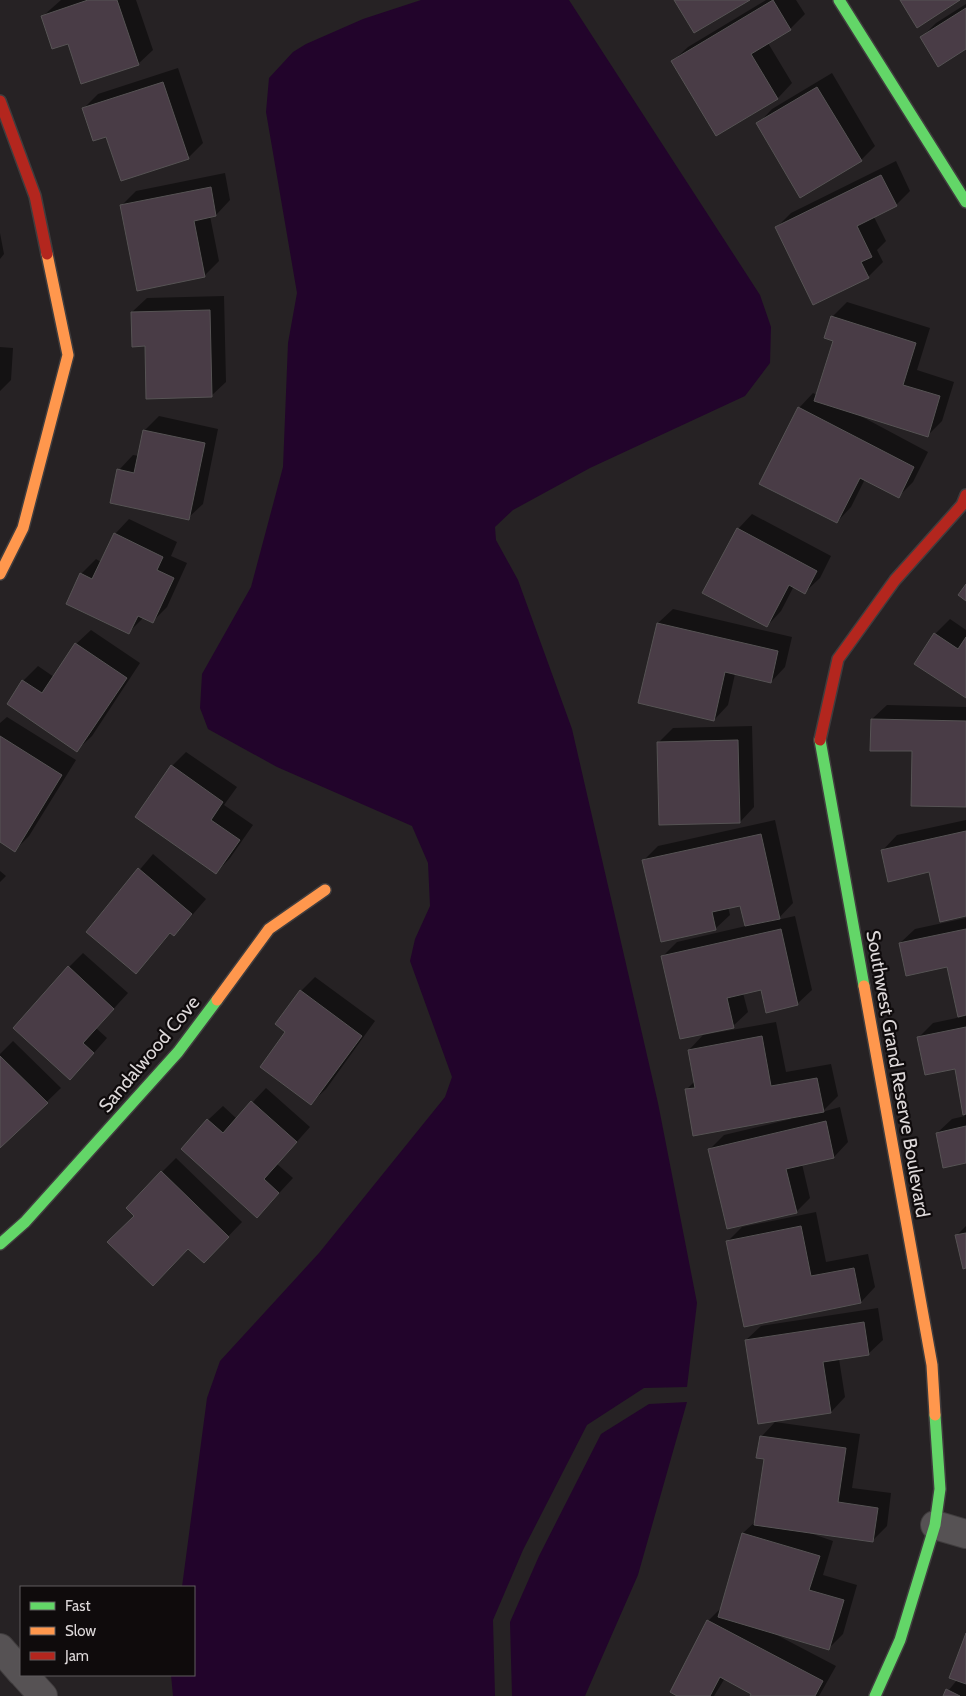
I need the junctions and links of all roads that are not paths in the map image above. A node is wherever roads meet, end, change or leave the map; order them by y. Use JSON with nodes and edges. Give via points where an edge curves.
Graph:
{"nodes":[{"id":1,"x":840,"y":0,"type":"edge"},
{"id":2,"x":0,"y":101,"type":"edge"},
{"id":3,"x":966,"y":202,"type":"edge"},
{"id":4,"x":966,"y":495,"type":"edge"},
{"id":5,"x":0,"y":574,"type":"edge"},
{"id":6,"x":325,"y":890,"type":"dead end"},
{"id":7,"x":0,"y":1244,"type":"edge"},
{"id":8,"x":935,"y":1526,"type":"junction"},
{"id":9,"x":966,"y":1534,"type":"edge"},
{"id":10,"x":0,"y":1648,"type":"edge"},
{"id":11,"x":20,"y":1671,"type":"edge"},
{"id":12,"x":25,"y":1676,"type":"edge"},
{"id":13,"x":43,"y":1696,"type":"edge"},
{"id":14,"x":875,"y":1696,"type":"edge"}],
"edges":[{"from":1,"to":3,"type":"street"},
{"from":2,"to":5,"type":"street","via":[[35,196],[68,355],[23,528]]},
{"from":4,"to":8,"type":"street","name":"Southwest Grand Reserve Boulevard","via":[[962,505],[895,580],[838,660],[820,741],[932,1364],[940,1489]]},
{"from":6,"to":7,"type":"street","name":"Sandalwood Cove","via":[[270,928],[178,1052],[25,1222]]},
{"from":8,"to":9,"type":"street"},
{"from":8,"to":14,"type":"street","name":"Southwest Grand Reserve Boulevard","via":[[900,1640]]},
{"from":10,"to":11,"type":"street"},
{"from":12,"to":13,"type":"street"}]}
